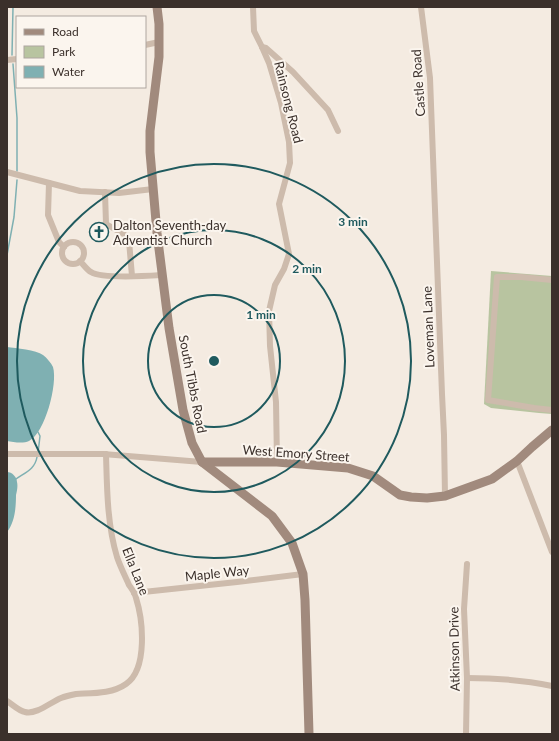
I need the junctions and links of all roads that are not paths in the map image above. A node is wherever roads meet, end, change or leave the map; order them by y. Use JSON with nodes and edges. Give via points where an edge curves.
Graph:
{"nodes":[{"id":1,"x":157,"y":7,"type":"edge"},
{"id":2,"x":162,"y":7,"type":"edge"},
{"id":3,"x":253,"y":7,"type":"edge"},
{"id":4,"x":421,"y":7,"type":"edge"},
{"id":5,"x":159,"y":42,"type":"junction"},
{"id":6,"x":146,"y":45,"type":"edge"},
{"id":7,"x":262,"y":47,"type":"junction"},
{"id":8,"x":338,"y":131,"type":"dead end"},
{"id":9,"x":433,"y":157,"type":"joint"},
{"id":10,"x":7,"y":172,"type":"edge"},
{"id":11,"x":49,"y":183,"type":"junction"},
{"id":12,"x":153,"y":189,"type":"junction"},
{"id":13,"x":105,"y":192,"type":"junction"},
{"id":14,"x":64,"y":247,"type":"junction"},
{"id":15,"x":80,"y":261,"type":"junction"},
{"id":16,"x":162,"y":275,"type":"junction"},
{"id":17,"x":132,"y":276,"type":"junction"},
{"id":18,"x":552,"y":280,"type":"edge"},
{"id":19,"x":552,"y":410,"type":"edge"},
{"id":20,"x":552,"y":430,"type":"edge"},
{"id":21,"x":7,"y":454,"type":"edge"},
{"id":22,"x":106,"y":454,"type":"junction"},
{"id":23,"x":202,"y":462,"type":"junction"},
{"id":24,"x":277,"y":462,"type":"junction"},
{"id":25,"x":517,"y":462,"type":"junction"},
{"id":26,"x":445,"y":496,"type":"junction"},
{"id":27,"x":552,"y":552,"type":"edge"},
{"id":28,"x":467,"y":564,"type":"dead end"},
{"id":29,"x":303,"y":574,"type":"junction"},
{"id":30,"x":134,"y":593,"type":"junction"},
{"id":31,"x":467,"y":678,"type":"junction"},
{"id":32,"x":552,"y":686,"type":"edge"},
{"id":33,"x":7,"y":702,"type":"edge"},
{"id":34,"x":309,"y":734,"type":"edge"},
{"id":35,"x":466,"y":734,"type":"edge"}],
"edges":[{"from":1,"to":2,"type":"street"},
{"from":1,"to":5,"type":"street","name":"South Tibbs Road"},
{"from":3,"to":7,"type":"street","name":"Rainsong Road","via":[[254,30]]},
{"from":4,"to":9,"type":"street","name":"Castle Road","via":[[430,78]]},
{"from":5,"to":6,"type":"street"},
{"from":5,"to":12,"type":"street","name":"South Tibbs Road","via":[[150,131]]},
{"from":7,"to":8,"type":"street","via":[[293,72],[328,110]]},
{"from":7,"to":24,"type":"street","name":"Rainsong Road","via":[[281,103],[289,142],[290,163],[279,204],[289,254],[275,285],[269,311],[276,402]]},
{"from":9,"to":26,"type":"street","name":"Loveman Lane"},
{"from":10,"to":11,"type":"street"},
{"from":11,"to":13,"type":"street","via":[[80,191]]},
{"from":11,"to":14,"type":"street","via":[[48,215],[59,242]]},
{"from":12,"to":13,"type":"street"},
{"from":12,"to":16,"type":"street","name":"South Tibbs Road"},
{"from":13,"to":17,"type":"street","via":[[106,224],[129,240]]},
{"from":14,"to":15,"type":"street","via":[[62,257],[67,262],[73,264]]},
{"from":14,"to":15,"type":"street","via":[[70,243],[80,246],[83,252]]},
{"from":15,"to":17,"type":"street","via":[[91,272]]},
{"from":16,"to":17,"type":"street"},
{"from":16,"to":23,"type":"street","name":"South Tibbs Road","via":[[182,410],[192,444]]},
{"from":18,"to":19,"type":"street","via":[[497,277],[488,400]]},
{"from":20,"to":25,"type":"street","name":"West Emory Street"},
{"from":21,"to":22,"type":"street"},
{"from":22,"to":23,"type":"street"},
{"from":22,"to":30,"type":"street","name":"Ella Lane","via":[[111,531],[117,557]]},
{"from":23,"to":24,"type":"street","name":"West Emory Street"},
{"from":23,"to":29,"type":"street","name":"South Tibbs Road","via":[[272,516],[292,543]]},
{"from":24,"to":26,"type":"street","name":"West Emory Street","via":[[348,468],[373,476],[400,495],[411,498]]},
{"from":25,"to":26,"type":"street","name":"West Emory Street","via":[[492,479]]},
{"from":25,"to":27,"type":"street"},
{"from":28,"to":31,"type":"street","name":"Atkinson Drive","via":[[464,609]]},
{"from":29,"to":30,"type":"street","name":"Maple Way"},
{"from":29,"to":34,"type":"street","name":"South Tibbs Road"},
{"from":30,"to":33,"type":"street","name":"Ella Lane","via":[[140,614],[142,643],[135,675],[126,684],[110,691],[74,694],[33,712],[25,712]]},
{"from":31,"to":32,"type":"street","via":[[494,678]]},
{"from":31,"to":35,"type":"street","name":"Atkinson Drive"}]}
